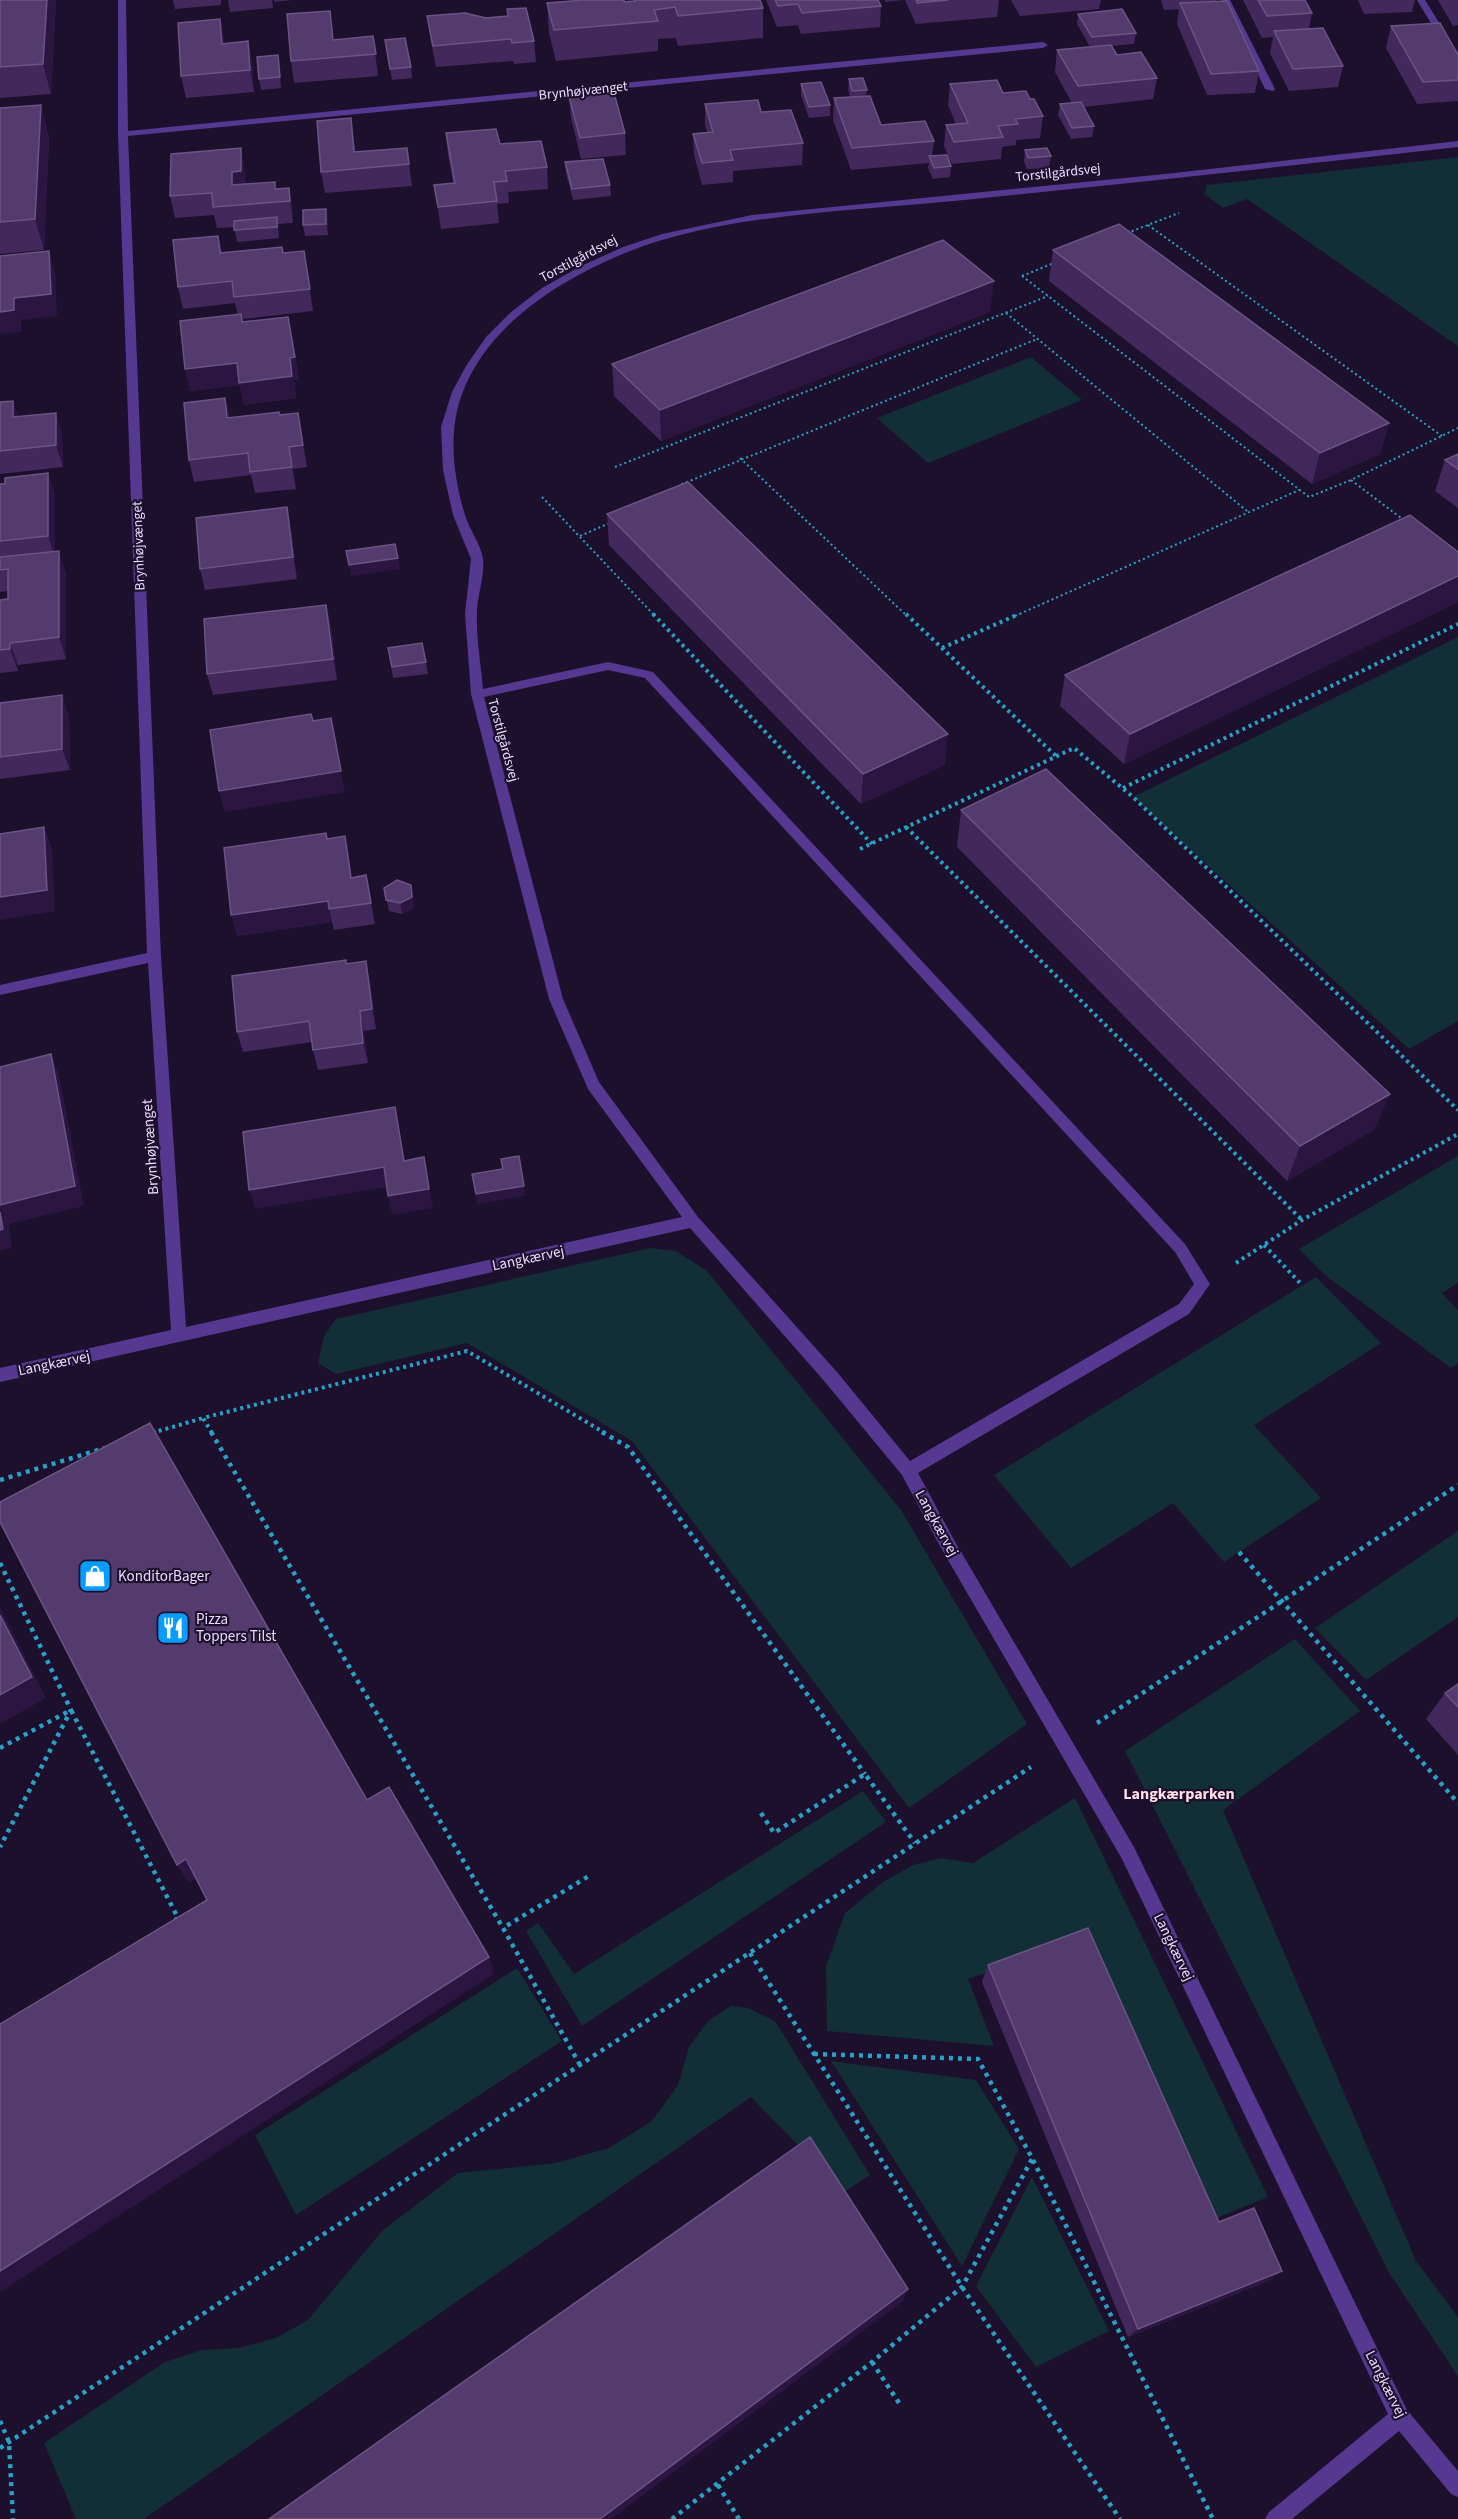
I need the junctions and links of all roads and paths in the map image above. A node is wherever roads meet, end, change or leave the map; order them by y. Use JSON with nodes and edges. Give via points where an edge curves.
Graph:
{"nodes":[{"id":1,"x":122,"y":0,"type":"edge"},
{"id":2,"x":1226,"y":0,"type":"edge"},
{"id":3,"x":1421,"y":0,"type":"edge"},
{"id":4,"x":1043,"y":45,"type":"dead end"},
{"id":5,"x":1458,"y":60,"type":"edge"},
{"id":6,"x":1269,"y":89,"type":"dead end"},
{"id":7,"x":123,"y":134,"type":"junction"},
{"id":8,"x":1458,"y":144,"type":"edge"},
{"id":9,"x":1184,"y":210,"type":"dead end"},
{"id":10,"x":1148,"y":225,"type":"junction"},
{"id":11,"x":1126,"y":234,"type":"edge"},
{"id":12,"x":1063,"y":259,"type":"edge"},
{"id":13,"x":1048,"y":296,"type":"junction"},
{"id":14,"x":1005,"y":313,"type":"junction"},
{"id":15,"x":1037,"y":339,"type":"junction"},
{"id":16,"x":1458,"y":428,"type":"edge"},
{"id":17,"x":1442,"y":436,"type":"junction"},
{"id":18,"x":740,"y":458,"type":"junction"},
{"id":19,"x":615,"y":467,"type":"dead end"},
{"id":20,"x":1351,"y":480,"type":"junction"},
{"id":21,"x":1299,"y":489,"type":"junction"},
{"id":22,"x":677,"y":490,"type":"edge"},
{"id":23,"x":542,"y":497,"type":"dead end"},
{"id":24,"x":1247,"y":511,"type":"junction"},
{"id":25,"x":621,"y":519,"type":"edge"},
{"id":26,"x":1413,"y":527,"type":"edge"},
{"id":27,"x":580,"y":536,"type":"junction"},
{"id":28,"x":1458,"y":624,"type":"edge"},
{"id":29,"x":942,"y":648,"type":"junction"},
{"id":30,"x":477,"y":694,"type":"junction"},
{"id":31,"x":1056,"y":756,"type":"junction"},
{"id":32,"x":1123,"y":788,"type":"junction"},
{"id":33,"x":906,"y":828,"type":"junction"},
{"id":34,"x":872,"y":844,"type":"junction"},
{"id":35,"x":826,"y":865,"type":"junction"},
{"id":36,"x":154,"y":957,"type":"junction"},
{"id":37,"x":0,"y":990,"type":"edge"},
{"id":38,"x":1458,"y":1110,"type":"edge"},
{"id":39,"x":1458,"y":1134,"type":"edge"},
{"id":40,"x":1302,"y":1220,"type":"junction"},
{"id":41,"x":693,"y":1221,"type":"junction"},
{"id":42,"x":1264,"y":1245,"type":"junction"},
{"id":43,"x":1202,"y":1284,"type":"junction"},
{"id":44,"x":1302,"y":1285,"type":"dead end"},
{"id":45,"x":179,"y":1335,"type":"junction"},
{"id":46,"x":0,"y":1375,"type":"edge"},
{"id":47,"x":203,"y":1418,"type":"junction"},
{"id":48,"x":147,"y":1435,"type":"edge"},
{"id":49,"x":113,"y":1445,"type":"edge"},
{"id":50,"x":908,"y":1470,"type":"junction"},
{"id":51,"x":0,"y":1480,"type":"edge"},
{"id":52,"x":1458,"y":1485,"type":"edge"},
{"id":53,"x":1239,"y":1552,"type":"dead end"},
{"id":54,"x":0,"y":1563,"type":"edge"},
{"id":55,"x":1281,"y":1602,"type":"junction"},
{"id":56,"x":71,"y":1710,"type":"junction"},
{"id":57,"x":1065,"y":1745,"type":"junction"},
{"id":58,"x":0,"y":1748,"type":"edge"},
{"id":59,"x":865,"y":1774,"type":"junction"},
{"id":60,"x":1458,"y":1803,"type":"edge"},
{"id":61,"x":761,"y":1814,"type":"dead end"},
{"id":62,"x":915,"y":1843,"type":"junction"},
{"id":63,"x":0,"y":1847,"type":"edge"},
{"id":64,"x":589,"y":1876,"type":"dead end"},
{"id":65,"x":168,"y":1924,"type":"edge"},
{"id":66,"x":503,"y":1928,"type":"junction"},
{"id":67,"x":750,"y":1953,"type":"junction"},
{"id":68,"x":813,"y":2054,"type":"junction"},
{"id":69,"x":580,"y":2065,"type":"junction"},
{"id":70,"x":1032,"y":2158,"type":"junction"},
{"id":71,"x":962,"y":2287,"type":"junction"},
{"id":72,"x":872,"y":2362,"type":"junction"},
{"id":73,"x":899,"y":2403,"type":"dead end"},
{"id":74,"x":1400,"y":2417,"type":"junction"},
{"id":75,"x":0,"y":2421,"type":"edge"},
{"id":76,"x":9,"y":2442,"type":"junction"},
{"id":77,"x":0,"y":2448,"type":"edge"},
{"id":78,"x":718,"y":2485,"type":"junction"},
{"id":79,"x":1458,"y":2487,"type":"edge"},
{"id":80,"x":13,"y":2519,"type":"edge"},
{"id":81,"x":672,"y":2519,"type":"edge"},
{"id":82,"x":739,"y":2519,"type":"edge"},
{"id":83,"x":1120,"y":2519,"type":"edge"},
{"id":84,"x":1213,"y":2519,"type":"edge"},
{"id":85,"x":1276,"y":2519,"type":"edge"}],
"edges":[{"from":1,"to":7,"type":"street","name":"Brynhøjvænget"},
{"from":2,"to":6,"type":"street"},
{"from":3,"to":5,"type":"street"},
{"from":4,"to":7,"type":"street","name":"Brynhøjvænget"},
{"from":7,"to":36,"type":"street","name":"Brynhøjvænget"},
{"from":8,"to":30,"type":"street","name":"Torstilgårdsvej","via":[[752,218],[666,236],[585,268],[546,290],[490,339],[457,392],[447,427],[449,470],[459,515],[477,559],[471,614]]},
{"from":9,"to":10,"type":"path"},
{"from":10,"to":11,"type":"path"},
{"from":10,"to":17,"type":"path"},
{"from":12,"to":13,"type":"path","via":[[1022,276]]},
{"from":13,"to":14,"type":"path"},
{"from":13,"to":21,"type":"path"},
{"from":14,"to":15,"type":"path"},
{"from":14,"to":19,"type":"path"},
{"from":15,"to":18,"type":"path"},
{"from":15,"to":24,"type":"path"},
{"from":16,"to":17,"type":"path"},
{"from":17,"to":20,"type":"path"},
{"from":18,"to":22,"type":"path","via":[[682,484]]},
{"from":18,"to":29,"type":"path"},
{"from":20,"to":21,"type":"path","via":[[1309,497]]},
{"from":20,"to":26,"type":"path"},
{"from":21,"to":24,"type":"path"},
{"from":23,"to":27,"type":"path"},
{"from":24,"to":29,"type":"path"},
{"from":25,"to":27,"type":"path"},
{"from":27,"to":34,"type":"path"},
{"from":28,"to":32,"type":"path"},
{"from":29,"to":31,"type":"path"},
{"from":30,"to":35,"type":"street","via":[[608,666],[649,675]]},
{"from":30,"to":41,"type":"street","name":"Torstilgårdsvej","via":[[556,999],[593,1085]]},
{"from":31,"to":32,"type":"path","via":[[1074,748]]},
{"from":31,"to":33,"type":"path"},
{"from":32,"to":38,"type":"path"},
{"from":33,"to":34,"type":"path"},
{"from":33,"to":40,"type":"path"},
{"from":34,"to":35,"type":"path"},
{"from":35,"to":43,"type":"street","via":[[1180,1248]]},
{"from":36,"to":37,"type":"street"},
{"from":36,"to":45,"type":"street","name":"Brynhøjvænget"},
{"from":39,"to":40,"type":"path"},
{"from":40,"to":42,"type":"path"},
{"from":41,"to":45,"type":"street","name":"Langkærvej"},
{"from":41,"to":50,"type":"street","name":"Langkærvej"},
{"from":42,"to":43,"type":"path"},
{"from":42,"to":44,"type":"path"},
{"from":43,"to":50,"type":"street","via":[[1184,1309]]},
{"from":45,"to":46,"type":"street","name":"Langkærvej"},
{"from":47,"to":48,"type":"path"},
{"from":47,"to":59,"type":"path","via":[[467,1351],[628,1447]]},
{"from":47,"to":66,"type":"path"},
{"from":49,"to":51,"type":"path"},
{"from":50,"to":57,"type":"street","name":"Langkærvej"},
{"from":52,"to":55,"type":"path"},
{"from":53,"to":55,"type":"path"},
{"from":54,"to":56,"type":"path"},
{"from":55,"to":57,"type":"path"},
{"from":55,"to":60,"type":"path"},
{"from":56,"to":58,"type":"path"},
{"from":56,"to":63,"type":"path"},
{"from":56,"to":65,"type":"path","via":[[178,1918]]},
{"from":57,"to":62,"type":"path"},
{"from":57,"to":74,"type":"street","name":"Langkærvej","via":[[1128,1853]]},
{"from":59,"to":61,"type":"path","via":[[774,1833]]},
{"from":59,"to":62,"type":"path"},
{"from":62,"to":67,"type":"path"},
{"from":64,"to":66,"type":"path"},
{"from":66,"to":69,"type":"path"},
{"from":67,"to":68,"type":"path"},
{"from":67,"to":69,"type":"path"},
{"from":68,"to":70,"type":"path","via":[[978,2059]]},
{"from":68,"to":71,"type":"path"},
{"from":69,"to":76,"type":"path"},
{"from":70,"to":71,"type":"path"},
{"from":70,"to":84,"type":"path"},
{"from":71,"to":72,"type":"path"},
{"from":71,"to":83,"type":"path"},
{"from":72,"to":73,"type":"path"},
{"from":72,"to":78,"type":"path"},
{"from":74,"to":79,"type":"street","name":"Langkærvej"},
{"from":74,"to":85,"type":"street"},
{"from":75,"to":76,"type":"path"},
{"from":76,"to":77,"type":"path"},
{"from":76,"to":80,"type":"path"},
{"from":78,"to":81,"type":"path"},
{"from":78,"to":82,"type":"path"}]}
